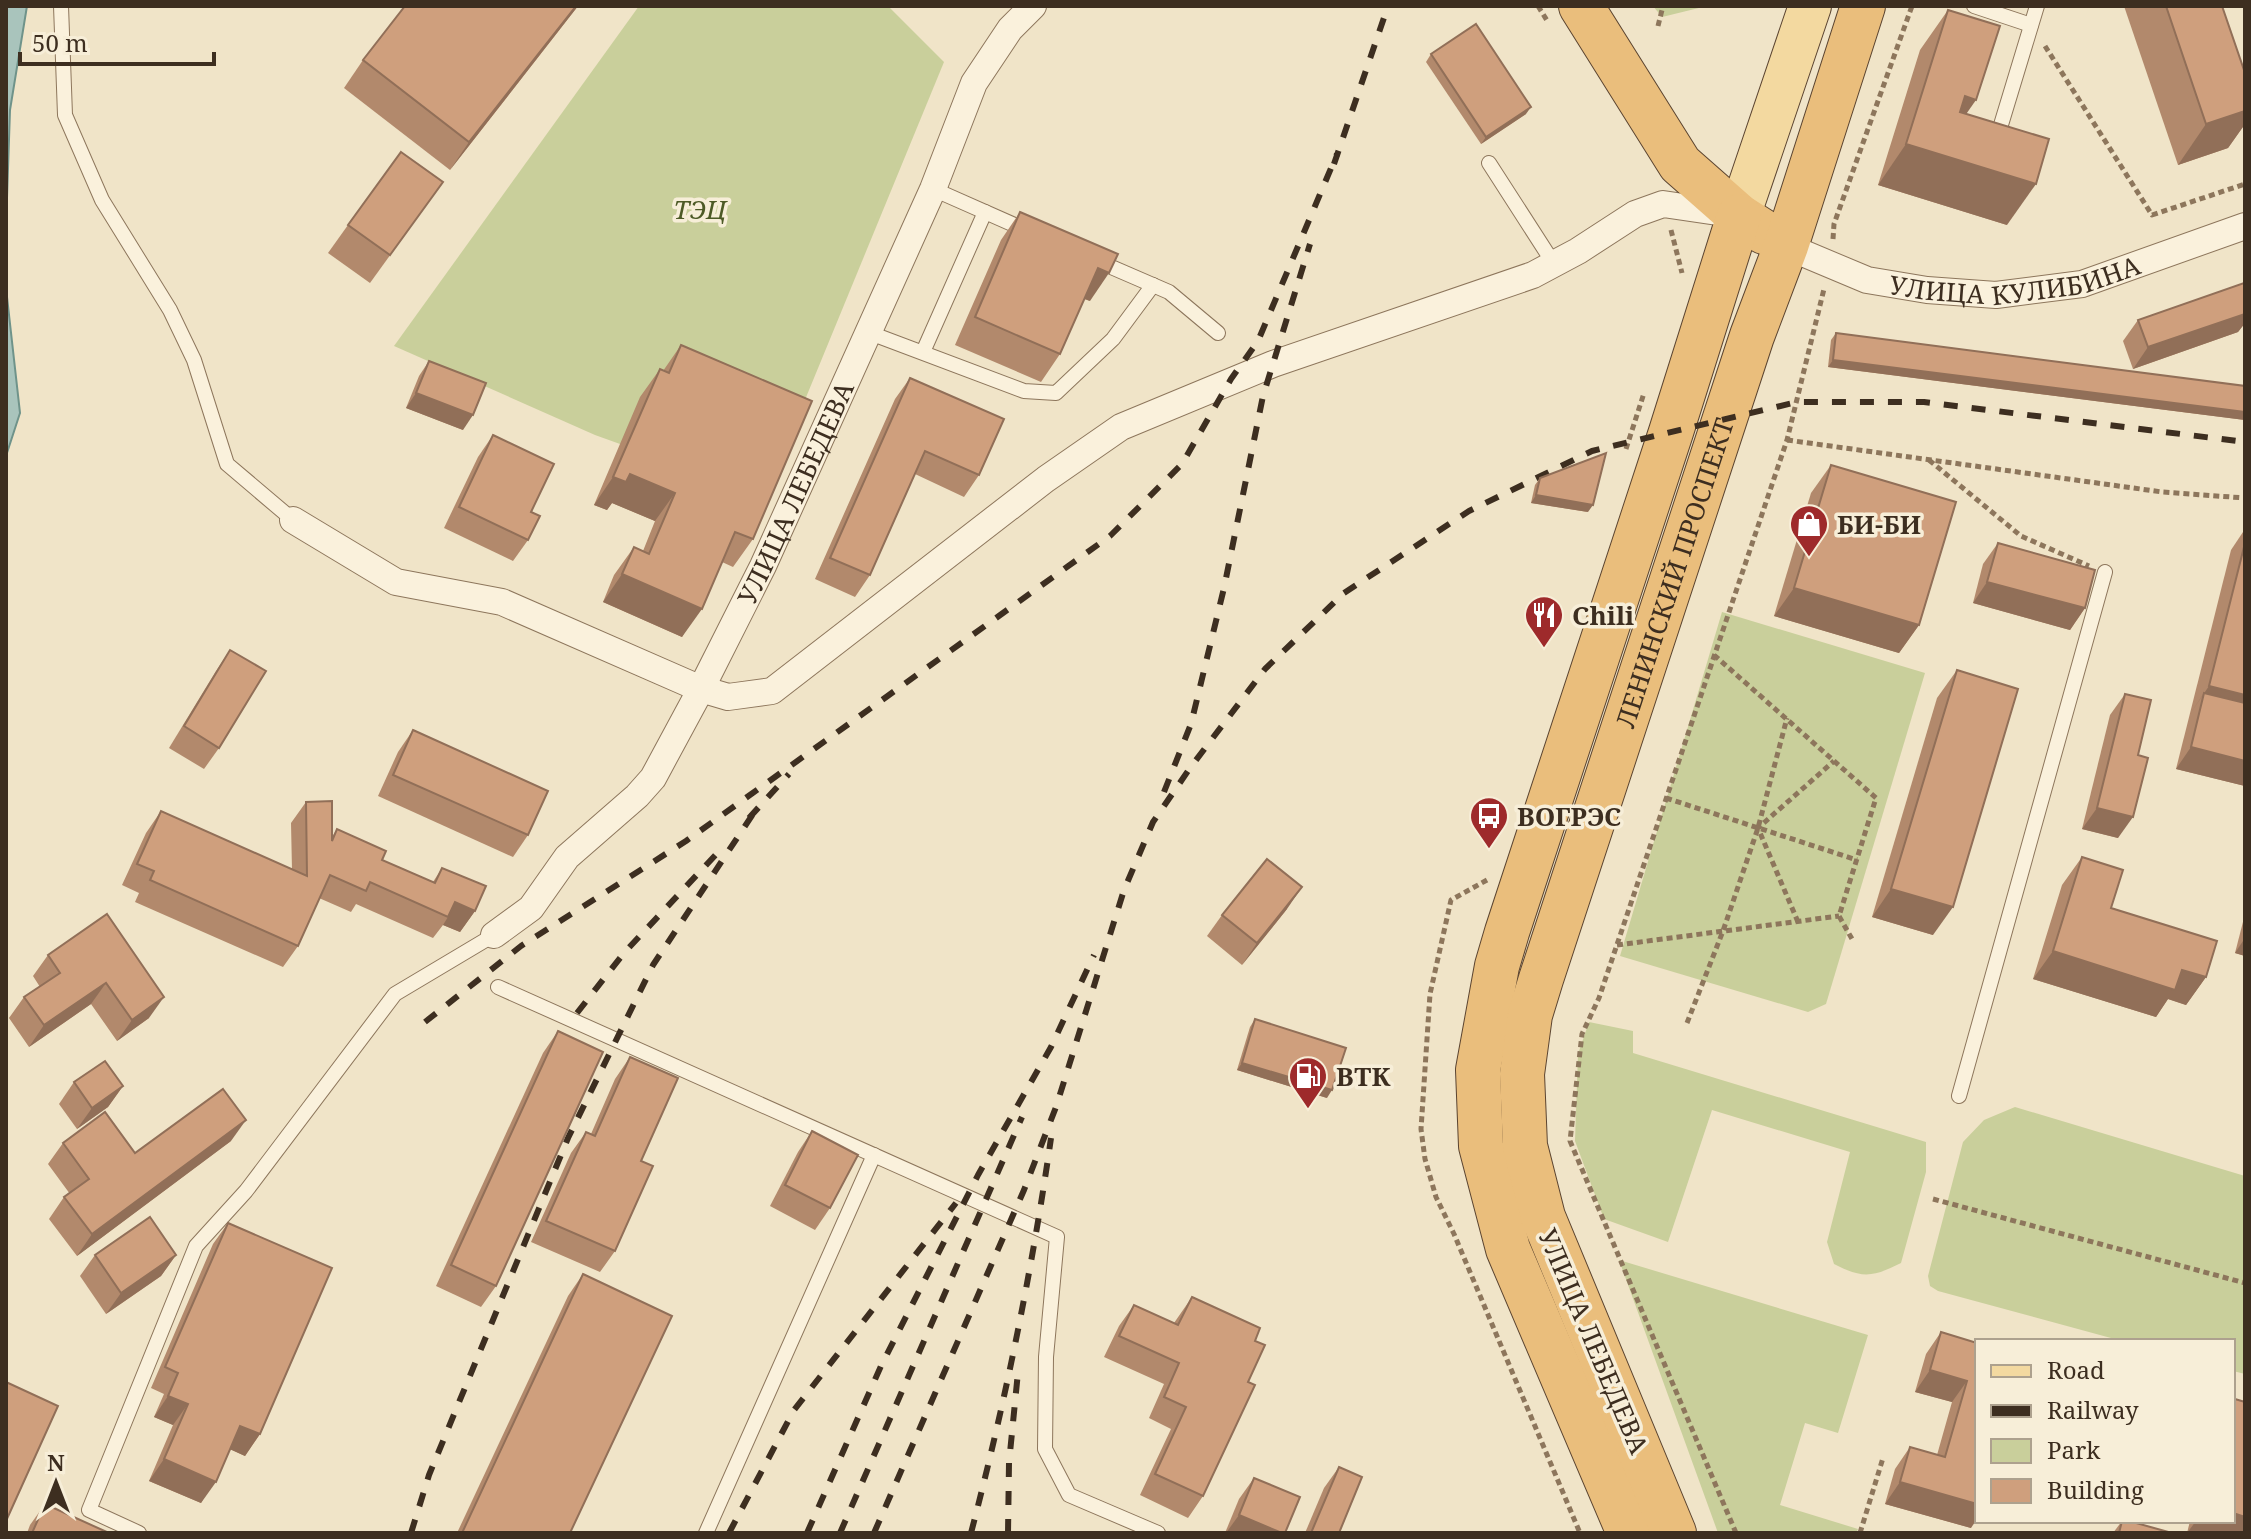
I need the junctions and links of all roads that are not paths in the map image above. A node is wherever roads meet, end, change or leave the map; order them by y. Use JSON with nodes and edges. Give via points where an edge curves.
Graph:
{"nodes":[{"id":1,"x":61,"y":6,"type":"edge"},
{"id":2,"x":1033,"y":6,"type":"edge"},
{"id":3,"x":1810,"y":6,"type":"edge"},
{"id":4,"x":1863,"y":6,"type":"edge"},
{"id":5,"x":1974,"y":6,"type":"edge"},
{"id":6,"x":2037,"y":6,"type":"edge"},
{"id":7,"x":1568,"y":18,"type":"edge"},
{"id":8,"x":2031,"y":25,"type":"junction"},
{"id":9,"x":1997,"y":138,"type":"edge"},
{"id":10,"x":1489,"y":163,"type":"dead end"},
{"id":11,"x":933,"y":189,"type":"junction"},
{"id":12,"x":985,"y":212,"type":"junction"},
{"id":13,"x":1739,"y":216,"type":"junction"},
{"id":14,"x":2245,"y":226,"type":"edge"},
{"id":15,"x":1041,"y":236,"type":"edge"},
{"id":16,"x":1786,"y":246,"type":"junction"},
{"id":17,"x":1083,"y":255,"type":"edge"},
{"id":18,"x":1554,"y":264,"type":"junction"},
{"id":19,"x":1153,"y":285,"type":"junction"},
{"id":20,"x":870,"y":333,"type":"junction"},
{"id":21,"x":1218,"y":333,"type":"dead end"},
{"id":22,"x":923,"y":352,"type":"junction"},
{"id":23,"x":293,"y":520,"type":"joint"},
{"id":24,"x":2105,"y":572,"type":"road end"},
{"id":25,"x":701,"y":689,"type":"junction"},
{"id":26,"x":494,"y":935,"type":"joint"},
{"id":27,"x":498,"y":987,"type":"dead end"},
{"id":28,"x":1959,"y":1096,"type":"dead end"},
{"id":29,"x":1481,"y":1146,"type":"joint"},
{"id":30,"x":1525,"y":1146,"type":"joint"},
{"id":31,"x":874,"y":1155,"type":"junction"},
{"id":32,"x":139,"y":1533,"type":"edge"},
{"id":33,"x":706,"y":1533,"type":"edge"},
{"id":34,"x":1158,"y":1533,"type":"edge"},
{"id":35,"x":1629,"y":1533,"type":"edge"},
{"id":36,"x":1674,"y":1533,"type":"edge"}],
"edges":[{"from":1,"to":23,"type":"lane","via":[[65,115],[102,200],[170,310],[194,360],[227,464]]},
{"from":2,"to":11,"type":"street","name":"УЛИЦА ЛЕБЕДЕВА","via":[[1010,29],[974,83]]},
{"from":3,"to":13,"type":"main road","name":"ЛЕНИНСКИЙ ПРОСПЕКТ"},
{"from":4,"to":16,"type":"highway","name":"ЛЕНИНСКИЙ ПРОСПЕКТ"},
{"from":5,"to":8,"type":"lane"},
{"from":6,"to":8,"type":"lane"},
{"from":7,"to":13,"type":"highway","via":[[1680,164]]},
{"from":8,"to":9,"type":"lane"},
{"from":10,"to":18,"type":"lane"},
{"from":11,"to":12,"type":"lane"},
{"from":11,"to":20,"type":"street","name":"УЛИЦА ЛЕБЕДЕВА"},
{"from":12,"to":15,"type":"lane"},
{"from":12,"to":22,"type":"lane"},
{"from":13,"to":16,"type":"highway"},
{"from":13,"to":18,"type":"street","via":[[1663,204],[1635,214]]},
{"from":13,"to":29,"type":"highway","name":"ЛЕНИНСКИЙ ПРОСПЕКТ","via":[[1497,966],[1478,1070]]},
{"from":14,"to":16,"type":"street","name":"УЛИЦА КУЛИБИНА","via":[[2082,284],[1996,295],[1867,280]]},
{"from":16,"to":30,"type":"highway","name":"ЛЕНИНСКИЙ ПРОСПЕКТ","via":[[1530,1015],[1522,1074]]},
{"from":17,"to":19,"type":"lane"},
{"from":18,"to":25,"type":"street","via":[[1259,369],[1121,427],[772,691],[728,697]]},
{"from":19,"to":21,"type":"lane"},
{"from":19,"to":22,"type":"lane","via":[[1113,339],[1056,393],[1024,391]]},
{"from":20,"to":22,"type":"lane"},
{"from":20,"to":25,"type":"street","name":"УЛИЦА ЛЕБЕДЕВА"},
{"from":23,"to":25,"type":"street","via":[[396,582],[502,602]]},
{"from":24,"to":28,"type":"lane"},
{"from":25,"to":26,"type":"street","name":"УЛИЦА ЛЕБЕДЕВА","via":[[653,778],[567,857],[531,908]]},
{"from":26,"to":32,"type":"lane","via":[[395,994],[246,1191],[196,1246],[89,1510]]},
{"from":27,"to":31,"type":"lane"},
{"from":29,"to":35,"type":"highway","name":"УЛИЦА ЛЕБЕДЕВА","via":[[1508,1249]]},
{"from":30,"to":36,"type":"highway","name":"УЛИЦА ЛЕБЕДЕВА","via":[[1543,1217]]},
{"from":31,"to":33,"type":"lane"},
{"from":31,"to":34,"type":"lane","via":[[1057,1237],[1046,1357],[1045,1449],[1069,1495]]}]}
